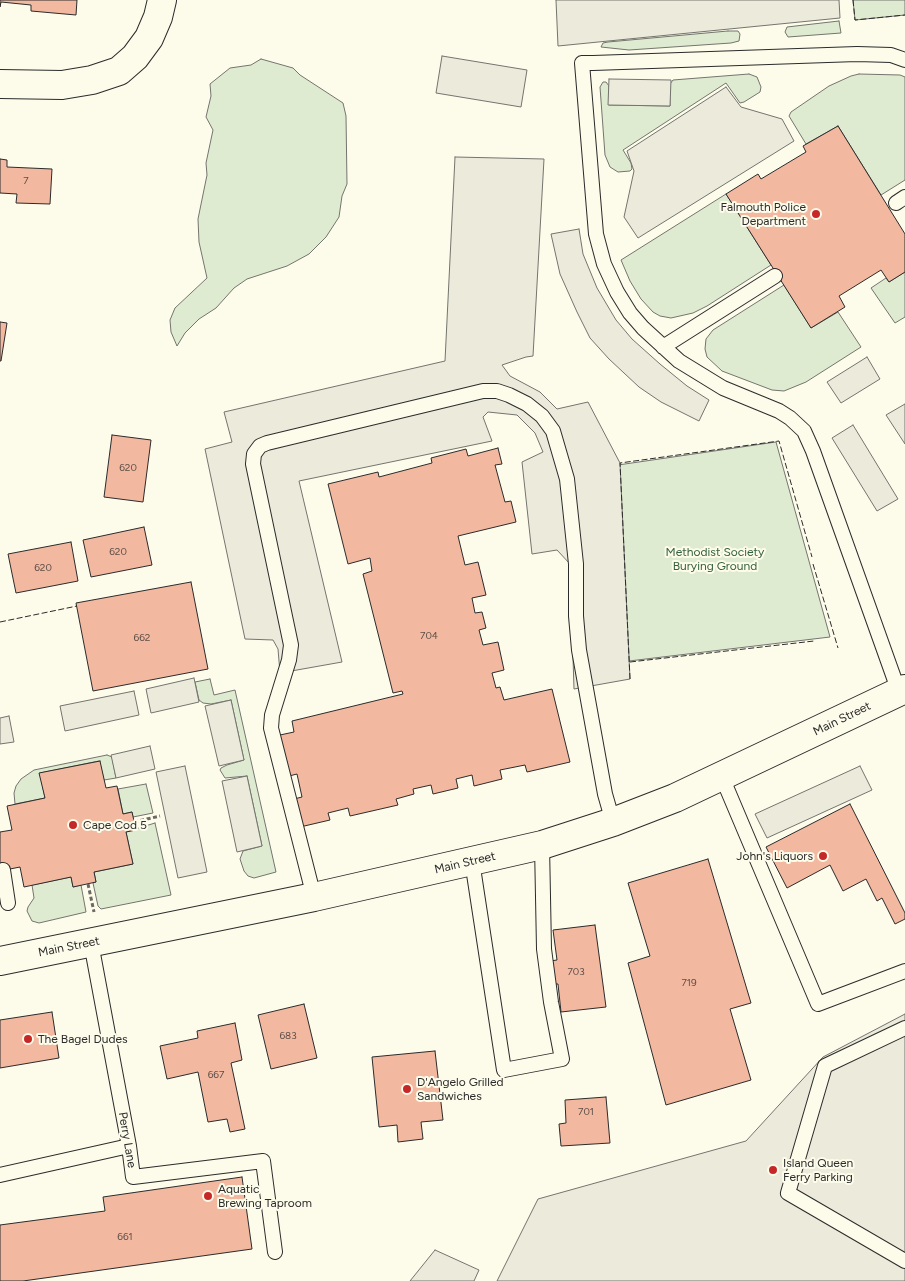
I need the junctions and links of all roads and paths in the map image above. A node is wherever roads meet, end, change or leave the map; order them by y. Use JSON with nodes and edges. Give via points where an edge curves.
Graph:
{"nodes":[{"id":1,"x":162,"y":0,"type":"edge"},
{"id":2,"x":905,"y":60,"type":"edge"},
{"id":3,"x":0,"y":84,"type":"edge"},
{"id":4,"x":775,"y":276,"type":"dead end"},
{"id":5,"x":663,"y":348,"type":"junction"},
{"id":6,"x":902,"y":690,"type":"edge"},
{"id":7,"x":722,"y":777,"type":"junction"},
{"id":8,"x":160,"y":816,"type":"dead end"},
{"id":9,"x":134,"y":822,"type":"dead end"},
{"id":10,"x":613,"y":822,"type":"junction"},
{"id":11,"x":542,"y":845,"type":"junction"},
{"id":12,"x":472,"y":861,"type":"junction"},
{"id":13,"x":3,"y":870,"type":"dead end"},
{"id":14,"x":88,"y":884,"type":"dead end"},
{"id":15,"x":314,"y":897,"type":"junction"},
{"id":16,"x":8,"y":903,"type":"dead end"},
{"id":17,"x":93,"y":930,"type":"junction"},
{"id":18,"x":0,"y":961,"type":"edge"},
{"id":19,"x":905,"y":971,"type":"edge"},
{"id":20,"x":905,"y":1028,"type":"edge"},
{"id":21,"x":129,"y":1146,"type":"junction"},
{"id":22,"x":0,"y":1175,"type":"edge"},
{"id":23,"x":275,"y":1252,"type":"dead end"},
{"id":24,"x":905,"y":1261,"type":"edge"}],
"edges":[{"from":1,"to":3,"type":"main road","via":[[149,38],[136,57],[119,71],[62,85]]},
{"from":2,"to":5,"type":"lane","via":[[891,55],[857,54],[582,62],[600,251],[621,299]]},
{"from":4,"to":5,"type":"lane"},
{"from":5,"to":6,"type":"lane","via":[[710,381],[779,411],[804,432]]},
{"from":6,"to":7,"type":"main road","name":"Main Street"},
{"from":7,"to":10,"type":"main road","name":"Main Street"},
{"from":7,"to":19,"type":"lane","via":[[818,1004]]},
{"from":8,"to":9,"type":"path"},
{"from":10,"to":11,"type":"main road","name":"Main Street"},
{"from":10,"to":15,"type":"lane","via":[[603,786],[579,650],[576,564],[567,479],[553,431],[542,416],[509,395],[484,391],[267,443],[254,454],[253,464],[292,646],[271,728]]},
{"from":11,"to":12,"type":"main road","name":"Main Street"},
{"from":11,"to":12,"type":"lane","via":[[544,949],[562,1059],[504,1070]]},
{"from":12,"to":15,"type":"main road","name":"Main Street"},
{"from":13,"to":16,"type":"lane"},
{"from":14,"to":17,"type":"path"},
{"from":15,"to":17,"type":"main road","name":"Main Street"},
{"from":17,"to":18,"type":"main road","name":"Main Street"},
{"from":17,"to":21,"type":"lane","name":"Perry Lane"},
{"from":20,"to":24,"type":"lane","via":[[825,1066],[788,1193]]},
{"from":21,"to":22,"type":"lane"},
{"from":21,"to":23,"type":"lane","name":"Perry Lane","via":[[134,1177],[263,1160]]}]}
